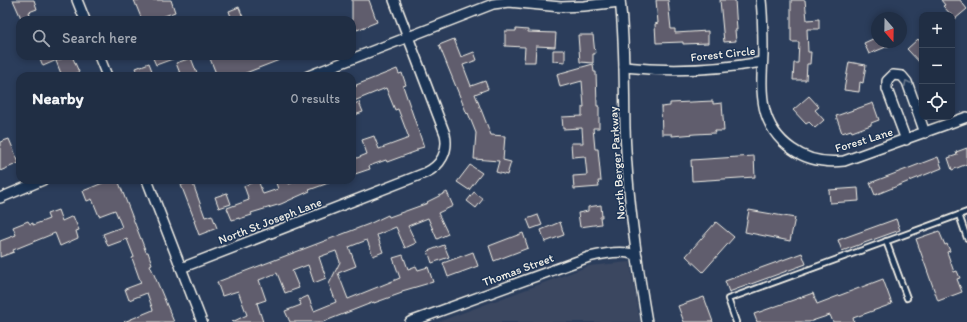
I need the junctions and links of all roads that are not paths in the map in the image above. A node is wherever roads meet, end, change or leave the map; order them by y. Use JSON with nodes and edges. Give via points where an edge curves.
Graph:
{"nodes":[{"id":1,"x":77,"y":0,"type":"edge"},
{"id":2,"x":394,"y":0,"type":"edge"},
{"id":3,"x":761,"y":0,"type":"edge"},
{"id":4,"x":620,"y":1,"type":"edge"},
{"id":5,"x":83,"y":16,"type":"edge"},
{"id":6,"x":408,"y":36,"type":"junction"},
{"id":7,"x":356,"y":58,"type":"edge"},
{"id":8,"x":101,"y":60,"type":"edge"},
{"id":9,"x":350,"y":60,"type":"edge"},
{"id":10,"x":762,"y":62,"type":"junction"},
{"id":11,"x":624,"y":68,"type":"junction"},
{"id":12,"x":105,"y":72,"type":"edge"},
{"id":13,"x":318,"y":72,"type":"edge"},
{"id":14,"x":967,"y":117,"type":"edge"},
{"id":15,"x":925,"y":133,"type":"junction"},
{"id":16,"x":906,"y":140,"type":"junction"},
{"id":17,"x":33,"y":184,"type":"edge"},
{"id":18,"x":149,"y":184,"type":"edge"},
{"id":19,"x":0,"y":198,"type":"edge"},
{"id":20,"x":967,"y":212,"type":"edge"},
{"id":21,"x":959,"y":215,"type":"junction"},
{"id":22,"x":967,"y":238,"type":"edge"},
{"id":23,"x":886,"y":241,"type":"junction"},
{"id":24,"x":637,"y":256,"type":"junction"},
{"id":25,"x":181,"y":268,"type":"junction"},
{"id":26,"x":907,"y":298,"type":"dead end"},
{"id":27,"x":202,"y":322,"type":"edge"},
{"id":28,"x":410,"y":322,"type":"edge"},
{"id":29,"x":647,"y":322,"type":"edge"},
{"id":30,"x":736,"y":322,"type":"edge"}],
"edges":[{"from":1,"to":5,"type":"street"},
{"from":2,"to":6,"type":"street","name":"North St Joseph Lane"},
{"from":3,"to":10,"type":"street","name":"Forest Circle"},
{"from":4,"to":6,"type":"street","via":[[561,7],[498,3]]},
{"from":4,"to":11,"type":"street","name":"North Berger Parkway"},
{"from":6,"to":7,"type":"street"},
{"from":6,"to":25,"type":"street","name":"North St Joseph Lane","via":[[446,136],[444,154],[435,167]]},
{"from":8,"to":12,"type":"street"},
{"from":9,"to":13,"type":"street"},
{"from":10,"to":11,"type":"street","name":"Forest Circle","via":[[727,68],[687,70]]},
{"from":10,"to":16,"type":"street","name":"Forest Lane","via":[[762,99],[768,120],[780,138],[799,154],[817,160],[839,161]]},
{"from":11,"to":24,"type":"street","name":"North Berger Parkway","via":[[628,166]]},
{"from":14,"to":15,"type":"street","name":"Forest Lane"},
{"from":15,"to":16,"type":"street","name":"Forest Lane"},
{"from":15,"to":16,"type":"street","one_way":true,"via":[[907,82],[902,76],[893,75],[887,81],[887,89]]},
{"from":17,"to":19,"type":"street"},
{"from":18,"to":25,"type":"street"},
{"from":20,"to":21,"type":"lane"},
{"from":21,"to":22,"type":"lane"},
{"from":21,"to":23,"type":"lane"},
{"from":23,"to":26,"type":"lane"},
{"from":23,"to":30,"type":"lane","via":[[728,299]]},
{"from":24,"to":28,"type":"street","name":"Thomas Street","via":[[618,253],[589,257]]},
{"from":24,"to":29,"type":"street","name":"North Berger Parkway"},
{"from":25,"to":27,"type":"street"}]}
